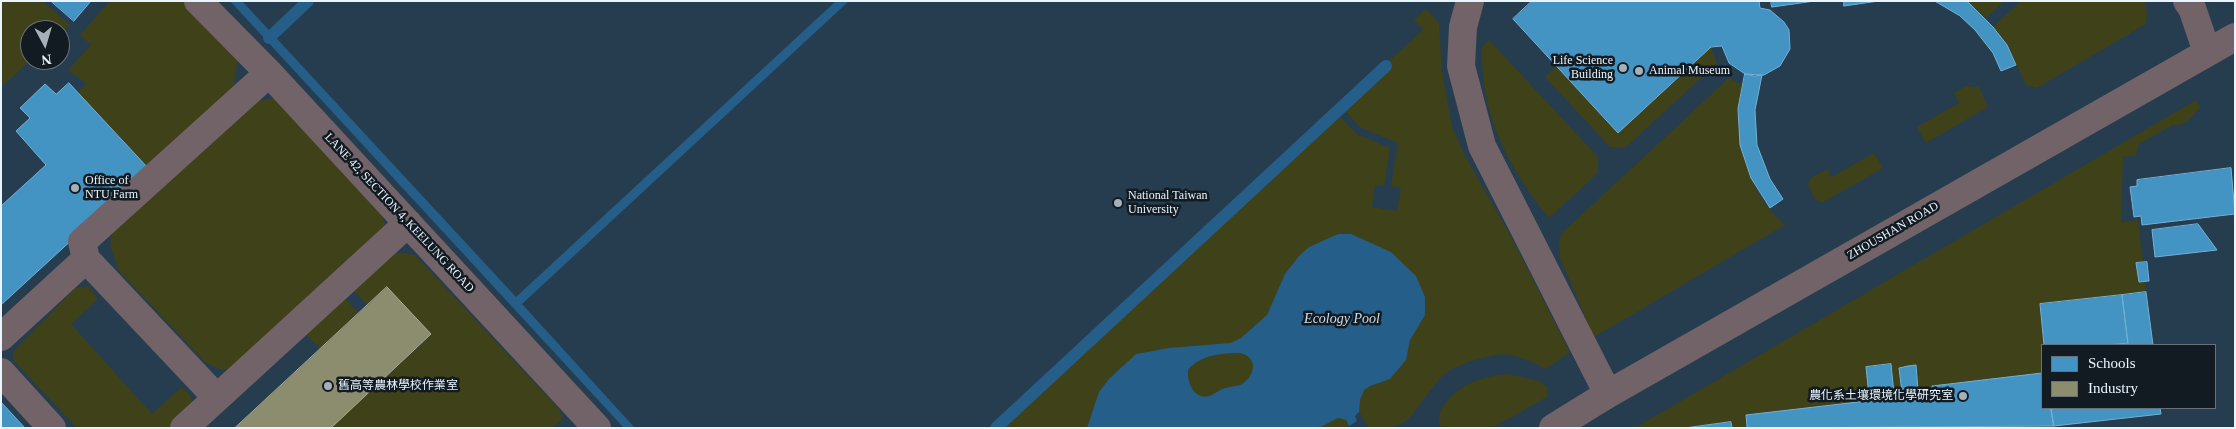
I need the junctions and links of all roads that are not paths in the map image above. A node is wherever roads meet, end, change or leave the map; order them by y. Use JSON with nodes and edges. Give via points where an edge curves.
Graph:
{"nodes":[{"id":1,"x":198,"y":1,"type":"edge"},
{"id":2,"x":1470,"y":1,"type":"edge"},
{"id":3,"x":2187,"y":1,"type":"edge"},
{"id":4,"x":2235,"y":37,"type":"edge"},
{"id":5,"x":2207,"y":52,"type":"junction"},
{"id":6,"x":269,"y":73,"type":"junction"},
{"id":7,"x":408,"y":223,"type":"junction"},
{"id":8,"x":86,"y":259,"type":"junction"},
{"id":9,"x":1,"y":337,"type":"edge"},
{"id":10,"x":1,"y":372,"type":"edge"},
{"id":11,"x":1608,"y":394,"type":"junction"},
{"id":12,"x":217,"y":398,"type":"junction"},
{"id":13,"x":1558,"y":426,"type":"edge"},
{"id":14,"x":52,"y":428,"type":"edge"},
{"id":15,"x":184,"y":428,"type":"edge"},
{"id":16,"x":597,"y":428,"type":"edge"}],
"edges":[{"from":1,"to":6,"type":"street","name":"LANE 42, SECTION 4, KEELUNG ROAD"},
{"from":2,"to":11,"type":"street","via":[[1463,27],[1460,66],[1482,146]]},
{"from":3,"to":5,"type":"street"},
{"from":4,"to":5,"type":"street","name":"ZHOUSHAN ROAD"},
{"from":5,"to":11,"type":"street","name":"ZHOUSHAN ROAD"},
{"from":6,"to":7,"type":"street","name":"LANE 42, SECTION 4, KEELUNG ROAD"},
{"from":6,"to":8,"type":"street","via":[[82,242]]},
{"from":7,"to":12,"type":"street"},
{"from":7,"to":16,"type":"street","name":"LANE 42, SECTION 4, KEELUNG ROAD"},
{"from":8,"to":9,"type":"street"},
{"from":8,"to":12,"type":"street"},
{"from":10,"to":14,"type":"street"},
{"from":11,"to":13,"type":"street","name":"ZHOUSHAN ROAD"},
{"from":12,"to":15,"type":"street"}]}
